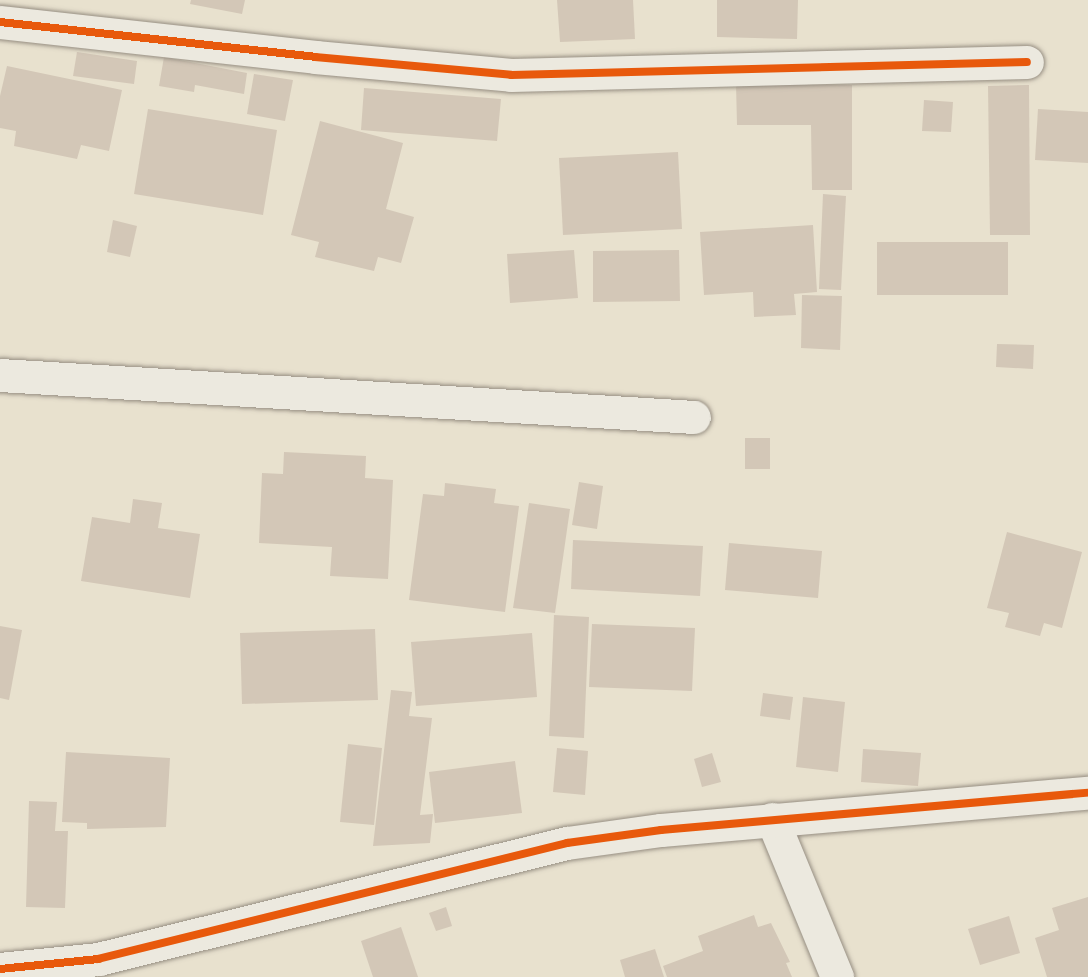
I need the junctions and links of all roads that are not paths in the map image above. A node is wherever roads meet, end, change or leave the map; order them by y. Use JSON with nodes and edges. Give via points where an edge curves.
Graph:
{"nodes":[{"id":1,"x":0,"y":22,"type":"edge"},
{"id":2,"x":1027,"y":62,"type":"dead end"},
{"id":3,"x":0,"y":375,"type":"edge"},
{"id":4,"x":694,"y":417,"type":"dead end"},
{"id":5,"x":1088,"y":793,"type":"edge"},
{"id":6,"x":772,"y":819,"type":"junction"},
{"id":7,"x":101,"y":968,"type":"edge"},
{"id":8,"x":0,"y":969,"type":"edge"},
{"id":9,"x":837,"y":977,"type":"edge"}],
"edges":[{"from":1,"to":2,"type":"street","via":[[511,75]]},
{"from":3,"to":4,"type":"street"},
{"from":5,"to":6,"type":"street"},
{"from":6,"to":7,"type":"street","via":[[567,843]]},
{"from":6,"to":9,"type":"street"},
{"from":7,"to":8,"type":"street"}]}
